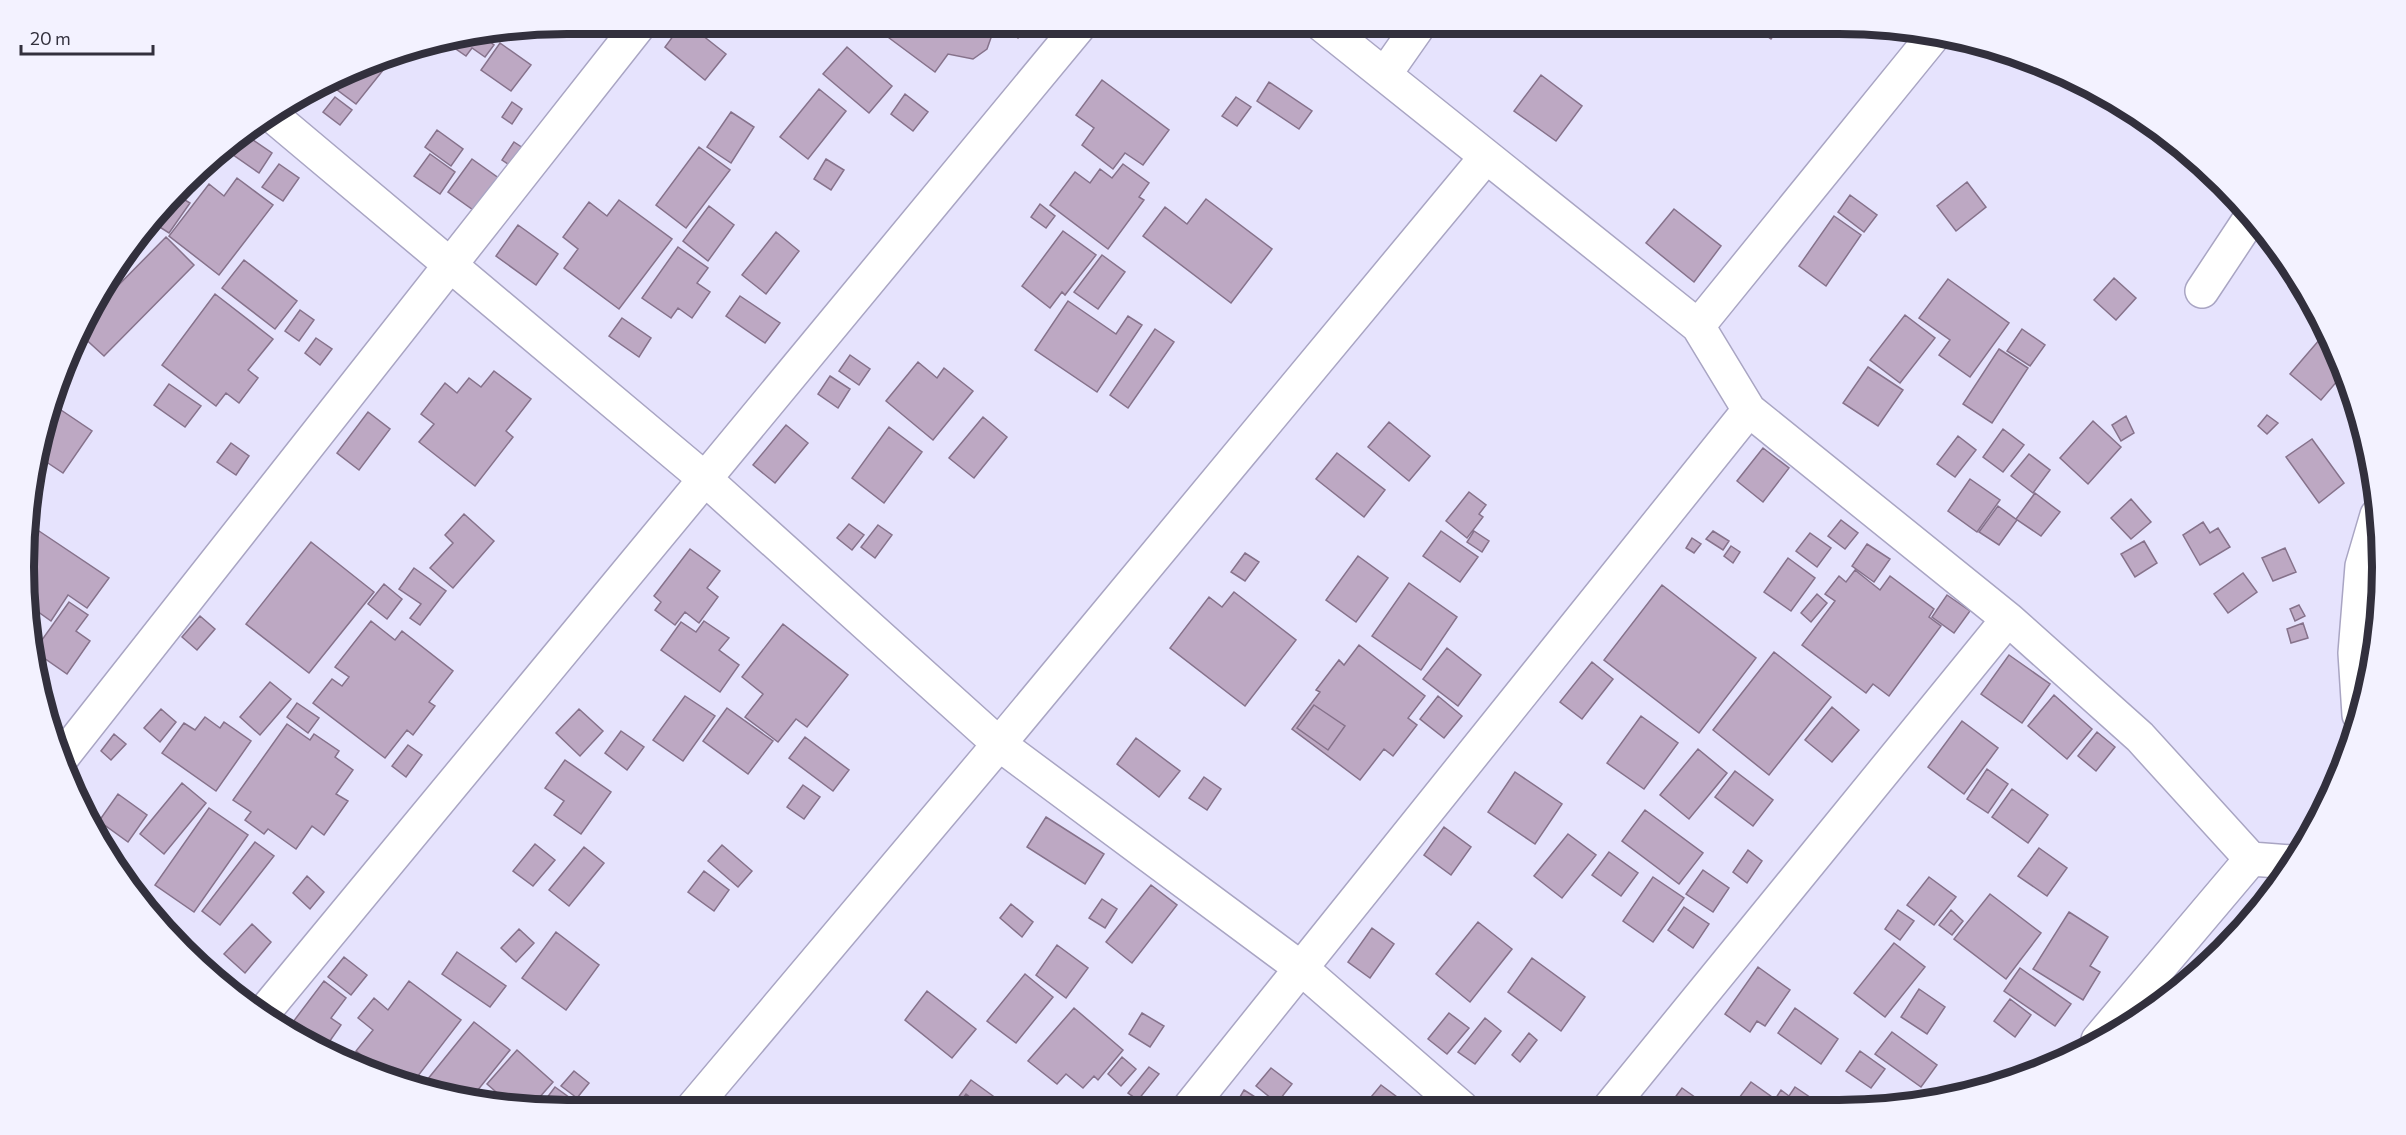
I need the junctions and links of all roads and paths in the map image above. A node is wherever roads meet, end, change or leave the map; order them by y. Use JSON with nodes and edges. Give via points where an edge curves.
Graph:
{"nodes":[{"id":1,"x":632,"y":34,"type":"edge"},
{"id":2,"x":1073,"y":34,"type":"edge"},
{"id":3,"x":1334,"y":34,"type":"edge"},
{"id":4,"x":1413,"y":34,"type":"edge"},
{"id":5,"x":1928,"y":43,"type":"edge"},
{"id":6,"x":1385,"y":74,"type":"junction"},
{"id":7,"x":278,"y":120,"type":"edge"},
{"id":8,"x":1486,"y":157,"type":"junction"},
{"id":9,"x":2246,"y":225,"type":"edge"},
{"id":10,"x":450,"y":264,"type":"junction"},
{"id":11,"x":2202,"y":291,"type":"dead end"},
{"id":12,"x":1698,"y":326,"type":"junction"},
{"id":13,"x":1749,"y":410,"type":"junction"},
{"id":14,"x":705,"y":479,"type":"junction"},
{"id":15,"x":2370,"y":538,"type":"edge"},
{"id":16,"x":2008,"y":619,"type":"junction"},
{"id":17,"x":2357,"y":687,"type":"edge"},
{"id":18,"x":999,"y":744,"type":"junction"},
{"id":19,"x":67,"y":751,"type":"edge"},
{"id":20,"x":2251,"y":859,"type":"junction"},
{"id":21,"x":2284,"y":861,"type":"edge"},
{"id":22,"x":1302,"y":969,"type":"junction"},
{"id":23,"x":268,"y":1009,"type":"edge"},
{"id":24,"x":2110,"y":1026,"type":"edge"},
{"id":25,"x":699,"y":1100,"type":"edge"},
{"id":26,"x":1195,"y":1100,"type":"edge"},
{"id":27,"x":1453,"y":1100,"type":"edge"},
{"id":28,"x":1616,"y":1100,"type":"edge"}],
"edges":[{"from":1,"to":10,"type":"street"},
{"from":2,"to":14,"type":"street"},
{"from":3,"to":6,"type":"street"},
{"from":4,"to":6,"type":"street"},
{"from":5,"to":12,"type":"street"},
{"from":6,"to":8,"type":"street"},
{"from":7,"to":10,"type":"street"},
{"from":8,"to":12,"type":"street"},
{"from":8,"to":18,"type":"street"},
{"from":9,"to":11,"type":"street"},
{"from":10,"to":14,"type":"street"},
{"from":10,"to":19,"type":"street"},
{"from":12,"to":13,"type":"street"},
{"from":13,"to":16,"type":"street"},
{"from":13,"to":22,"type":"street"},
{"from":14,"to":18,"type":"street"},
{"from":14,"to":23,"type":"street"},
{"from":15,"to":17,"type":"street","via":[[2362,566],[2355,653]]},
{"from":16,"to":20,"type":"street","via":[[2140,737]]},
{"from":16,"to":28,"type":"street"},
{"from":18,"to":22,"type":"street"},
{"from":18,"to":25,"type":"street"},
{"from":20,"to":21,"type":"street"},
{"from":20,"to":24,"type":"street"},
{"from":22,"to":26,"type":"street"},
{"from":22,"to":27,"type":"street"}]}
